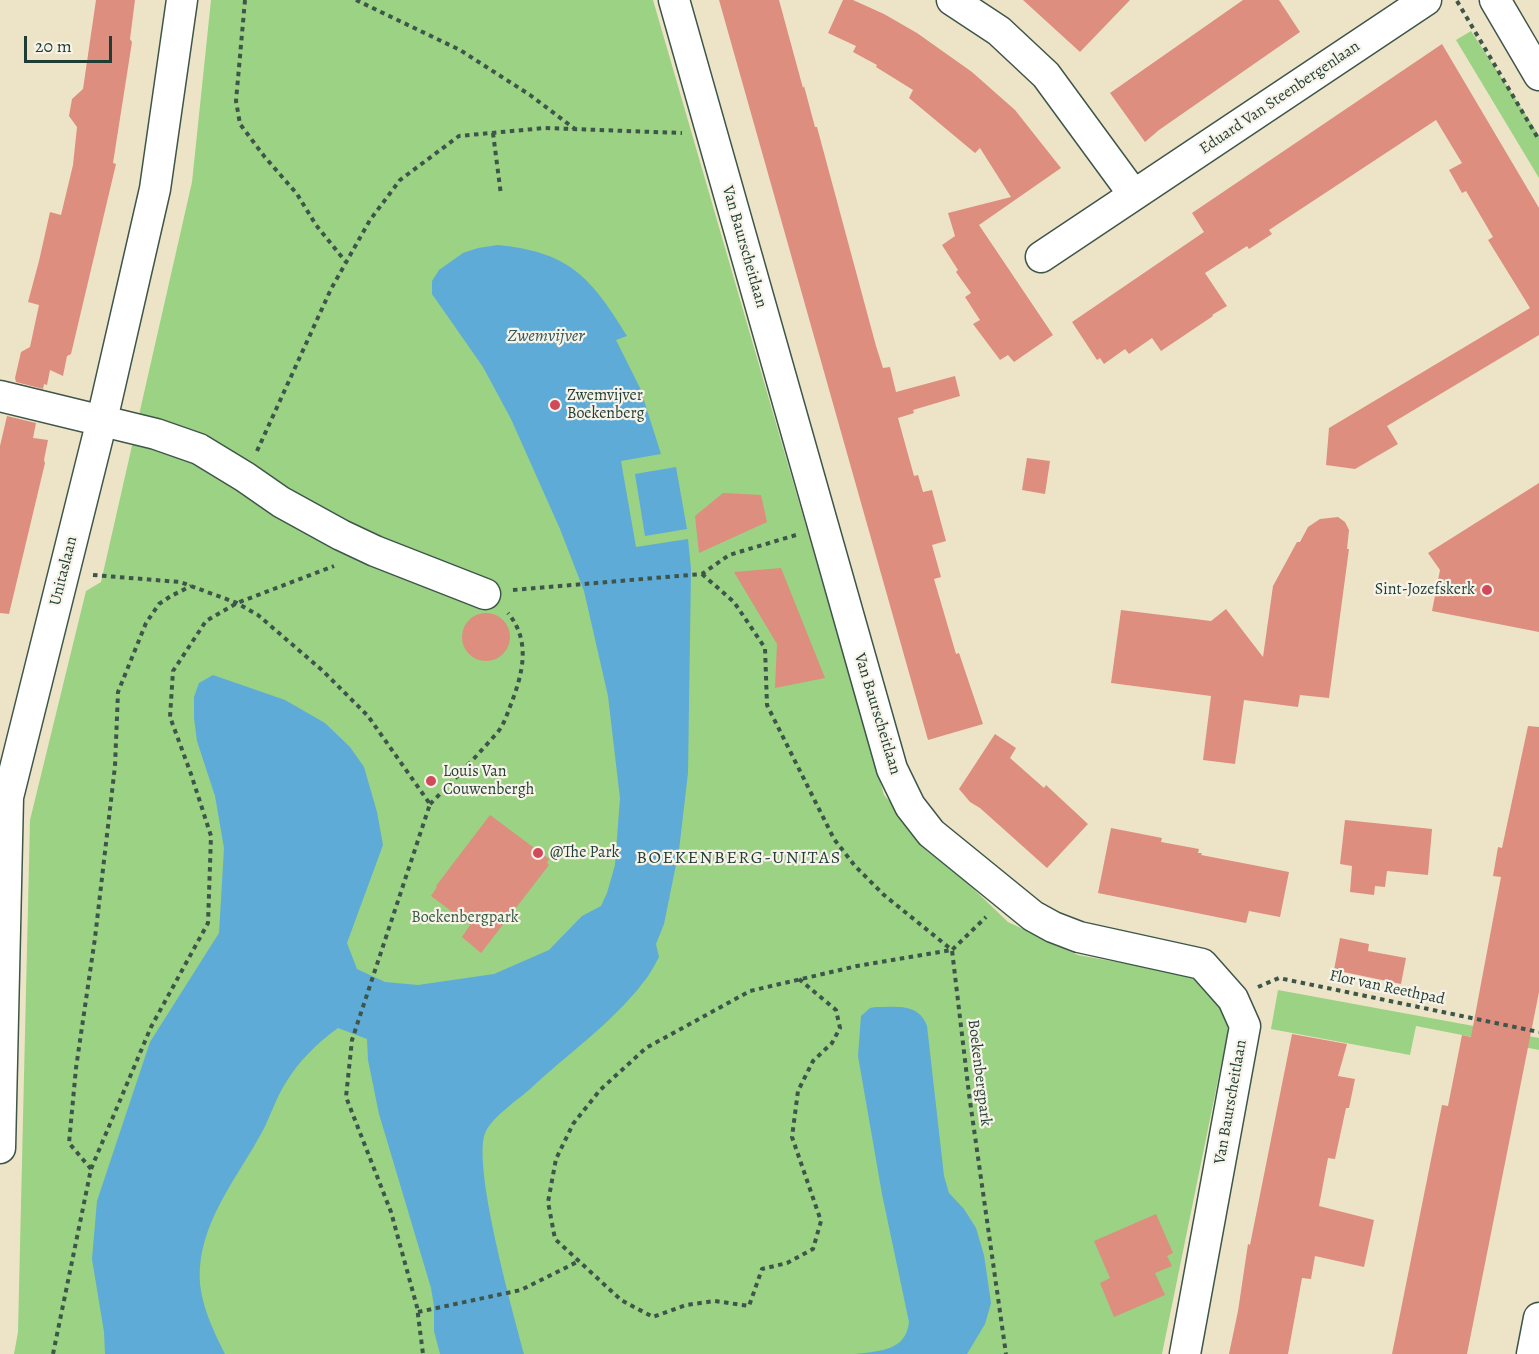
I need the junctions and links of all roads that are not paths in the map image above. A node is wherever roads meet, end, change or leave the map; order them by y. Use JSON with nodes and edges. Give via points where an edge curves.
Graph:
{"nodes":[{"id":1,"x":182,"y":0,"type":"edge"},
{"id":2,"x":674,"y":0,"type":"edge"},
{"id":3,"x":952,"y":0,"type":"edge"},
{"id":4,"x":1426,"y":0,"type":"edge"},
{"id":5,"x":1495,"y":0,"type":"edge"},
{"id":6,"x":1539,"y":75,"type":"edge"},
{"id":7,"x":1134,"y":195,"type":"junction"},
{"id":8,"x":1041,"y":257,"type":"dead end"},
{"id":9,"x":0,"y":396,"type":"edge"},
{"id":10,"x":102,"y":420,"type":"junction"},
{"id":11,"x":485,"y":594,"type":"road end"},
{"id":12,"x":4,"y":797,"type":"edge"},
{"id":13,"x":0,"y":1148,"type":"edge"},
{"id":14,"x":1539,"y":1318,"type":"edge"},
{"id":15,"x":1185,"y":1354,"type":"edge"},
{"id":16,"x":1532,"y":1354,"type":"edge"}],
"edges":[{"from":1,"to":10,"type":"street","name":"Unitaslaan","via":[[154,189]]},
{"from":2,"to":15,"type":"street","name":"Van Baurscheitlaan","via":[[892,769],[910,806],[932,833],[1033,916],[1053,927],[1079,938],[1202,964],[1233,999],[1245,1026]]},
{"from":3,"to":7,"type":"street","via":[[999,31],[1046,75]]},
{"from":4,"to":7,"type":"street","name":"Eduard Van Steenbergenlaan"},
{"from":5,"to":6,"type":"street"},
{"from":7,"to":8,"type":"street","name":"Eduard Van Steenbergenlaan"},
{"from":9,"to":10,"type":"street"},
{"from":10,"to":11,"type":"street","via":[[199,449],[314,522],[375,551]]},
{"from":10,"to":12,"type":"street","name":"Unitaslaan"},
{"from":12,"to":13,"type":"street","name":"Unitaslaan"},
{"from":14,"to":16,"type":"street"}]}
